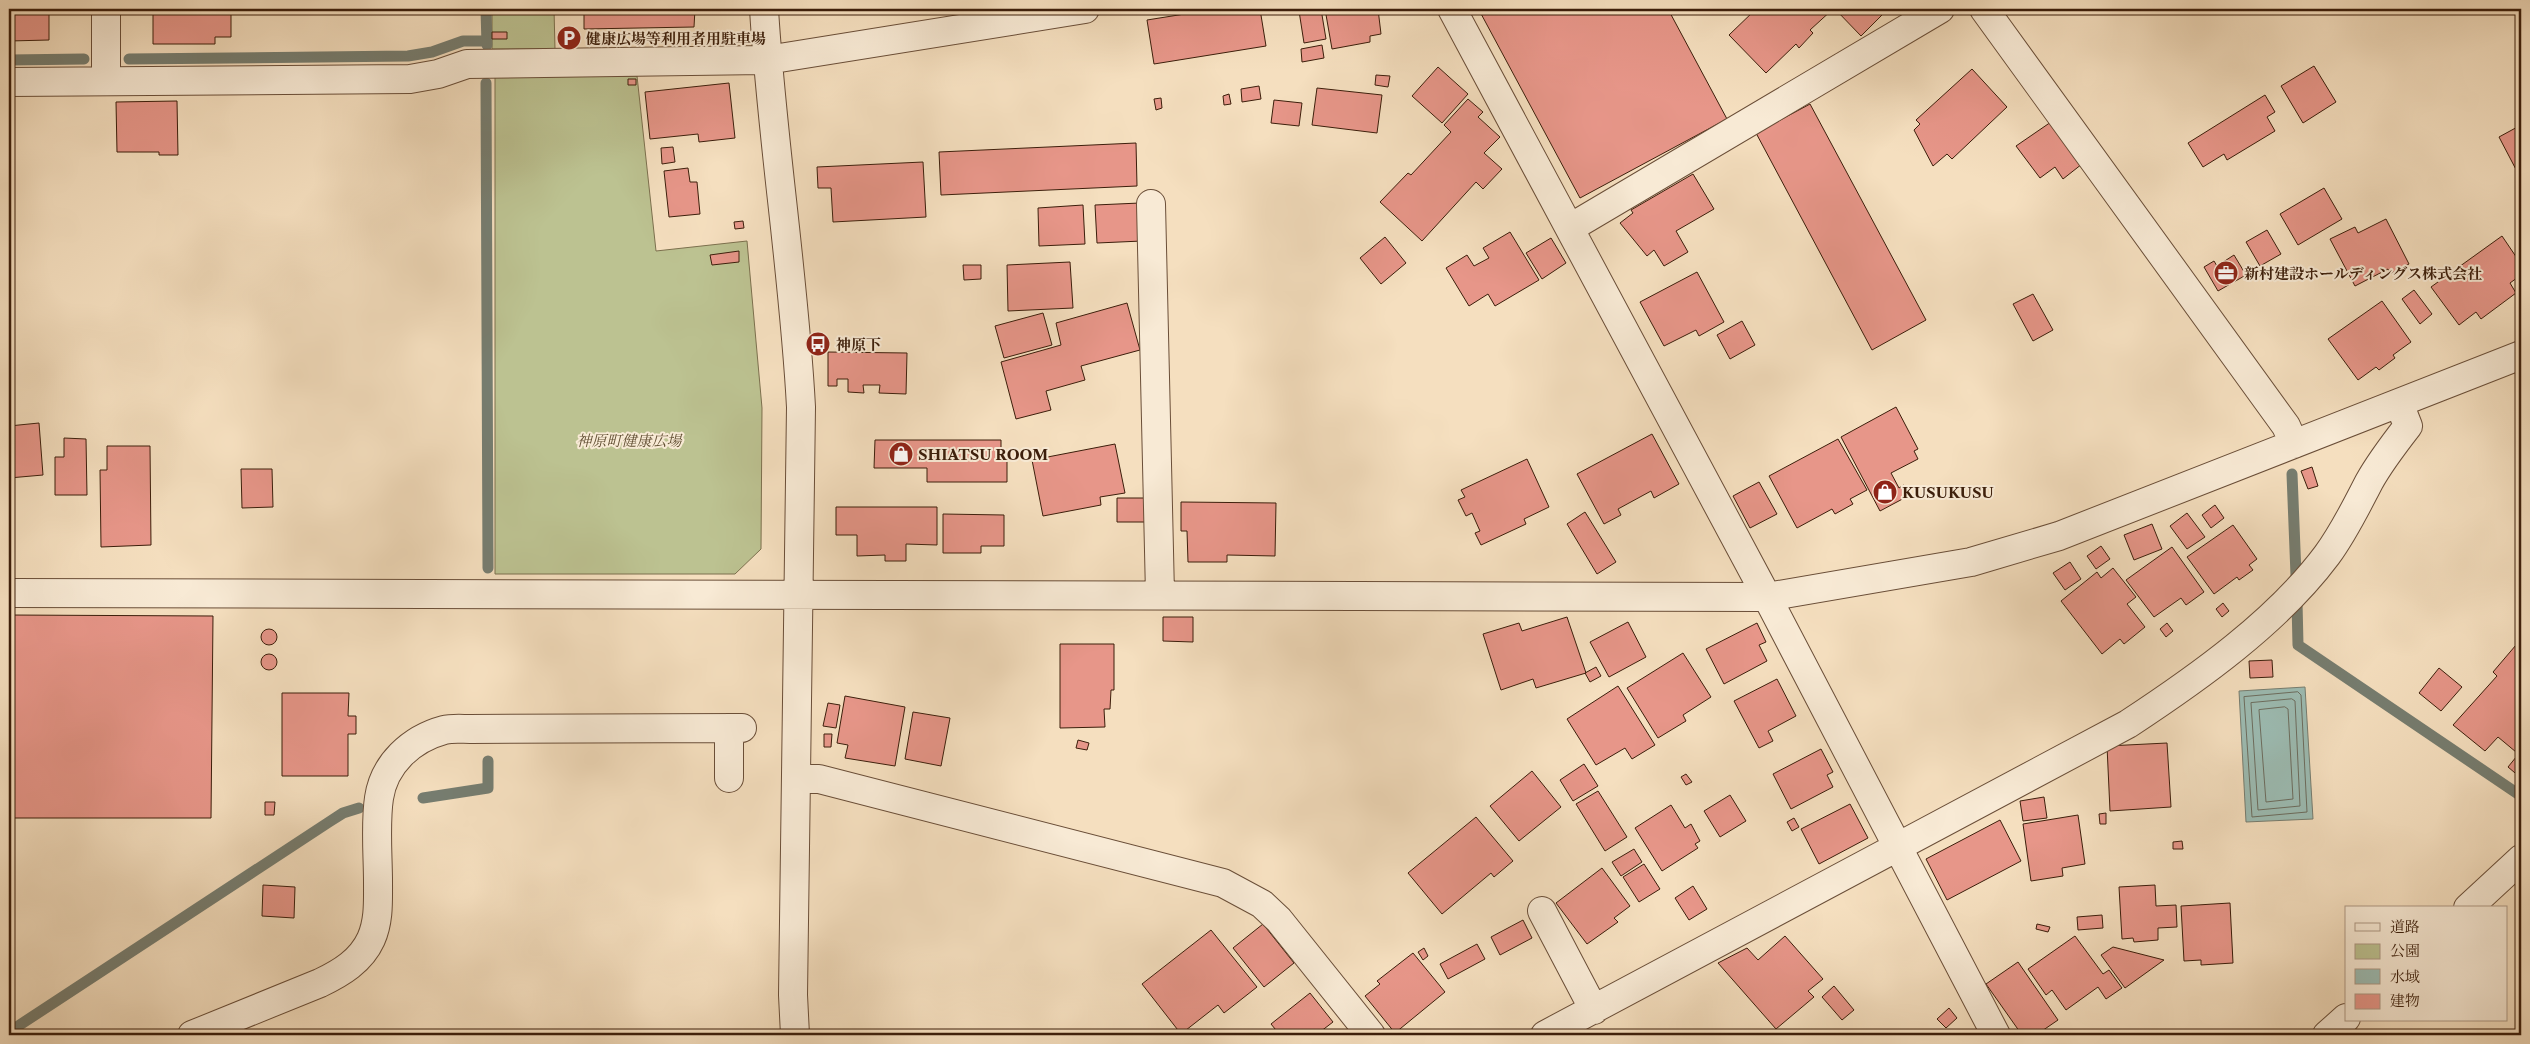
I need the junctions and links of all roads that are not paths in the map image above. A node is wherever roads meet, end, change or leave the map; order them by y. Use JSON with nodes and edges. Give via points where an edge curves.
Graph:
{"nodes":[{"id":1,"x":106,"y":9,"type":"edge"},
{"id":2,"x":764,"y":9,"type":"edge"},
{"id":3,"x":1085,"y":9,"type":"edge"},
{"id":4,"x":1452,"y":9,"type":"edge"},
{"id":5,"x":1940,"y":9,"type":"edge"},
{"id":6,"x":1984,"y":9,"type":"edge"},
{"id":7,"x":767,"y":60,"type":"junction"},
{"id":8,"x":106,"y":81,"type":"junction"},
{"id":9,"x":9,"y":82,"type":"edge"},
{"id":10,"x":1151,"y":204,"type":"dead end"},
{"id":11,"x":1570,"y":228,"type":"junction"},
{"id":12,"x":2521,"y":355,"type":"edge"},
{"id":13,"x":2399,"y":403,"type":"junction"},
{"id":14,"x":2294,"y":444,"type":"junction"},
{"id":15,"x":9,"y":593,"type":"edge"},
{"id":16,"x":799,"y":594,"type":"junction"},
{"id":17,"x":1160,"y":594,"type":"junction"},
{"id":18,"x":1767,"y":597,"type":"junction"},
{"id":19,"x":729,"y":778,"type":"dead end"},
{"id":20,"x":796,"y":779,"type":"junction"},
{"id":21,"x":1898,"y":847,"type":"junction"},
{"id":22,"x":2521,"y":859,"type":"edge"},
{"id":23,"x":2470,"y":906,"type":"edge"},
{"id":24,"x":1542,"y":911,"type":"dead end"},
{"id":25,"x":1594,"y":1010,"type":"junction"},
{"id":26,"x":2345,"y":1019,"type":"edge"},
{"id":27,"x":192,"y":1035,"type":"edge"},
{"id":28,"x":796,"y":1035,"type":"edge"},
{"id":29,"x":1371,"y":1035,"type":"edge"},
{"id":30,"x":1545,"y":1035,"type":"edge"},
{"id":31,"x":1996,"y":1035,"type":"edge"},
{"id":32,"x":2327,"y":1035,"type":"edge"}],
"edges":[{"from":1,"to":8,"type":"street"},
{"from":2,"to":7,"type":"street"},
{"from":3,"to":7,"type":"street"},
{"from":4,"to":11,"type":"street"},
{"from":5,"to":11,"type":"street"},
{"from":6,"to":14,"type":"street","via":[[2286,426]]},
{"from":7,"to":8,"type":"street","via":[[467,64],[410,79]]},
{"from":7,"to":16,"type":"street","via":[[798,362],[801,443]]},
{"from":8,"to":9,"type":"street"},
{"from":10,"to":17,"type":"street"},
{"from":11,"to":18,"type":"street"},
{"from":12,"to":13,"type":"street"},
{"from":13,"to":14,"type":"street"},
{"from":13,"to":21,"type":"street","via":[[2408,426],[2370,481],[2327,555],[2283,604],[2234,648],[2128,724]]},
{"from":14,"to":18,"type":"street","via":[[2102,520],[2015,550],[1926,571]]},
{"from":15,"to":16,"type":"street"},
{"from":16,"to":17,"type":"street"},
{"from":16,"to":20,"type":"street"},
{"from":17,"to":18,"type":"street"},
{"from":18,"to":21,"type":"street"},
{"from":19,"to":27,"type":"street","via":[[736,728],[470,729],[445,730],[421,738],[401,754],[386,774],[379,798],[378,918],[371,940],[358,958],[341,973],[320,983]]},
{"from":20,"to":28,"type":"street","via":[[793,995]]},
{"from":20,"to":29,"type":"street","via":[[819,779],[1223,883],[1262,904],[1279,920]]},
{"from":21,"to":25,"type":"street"},
{"from":21,"to":31,"type":"street"},
{"from":22,"to":23,"type":"street"},
{"from":24,"to":25,"type":"street"},
{"from":25,"to":30,"type":"street"},
{"from":26,"to":32,"type":"street"}]}
